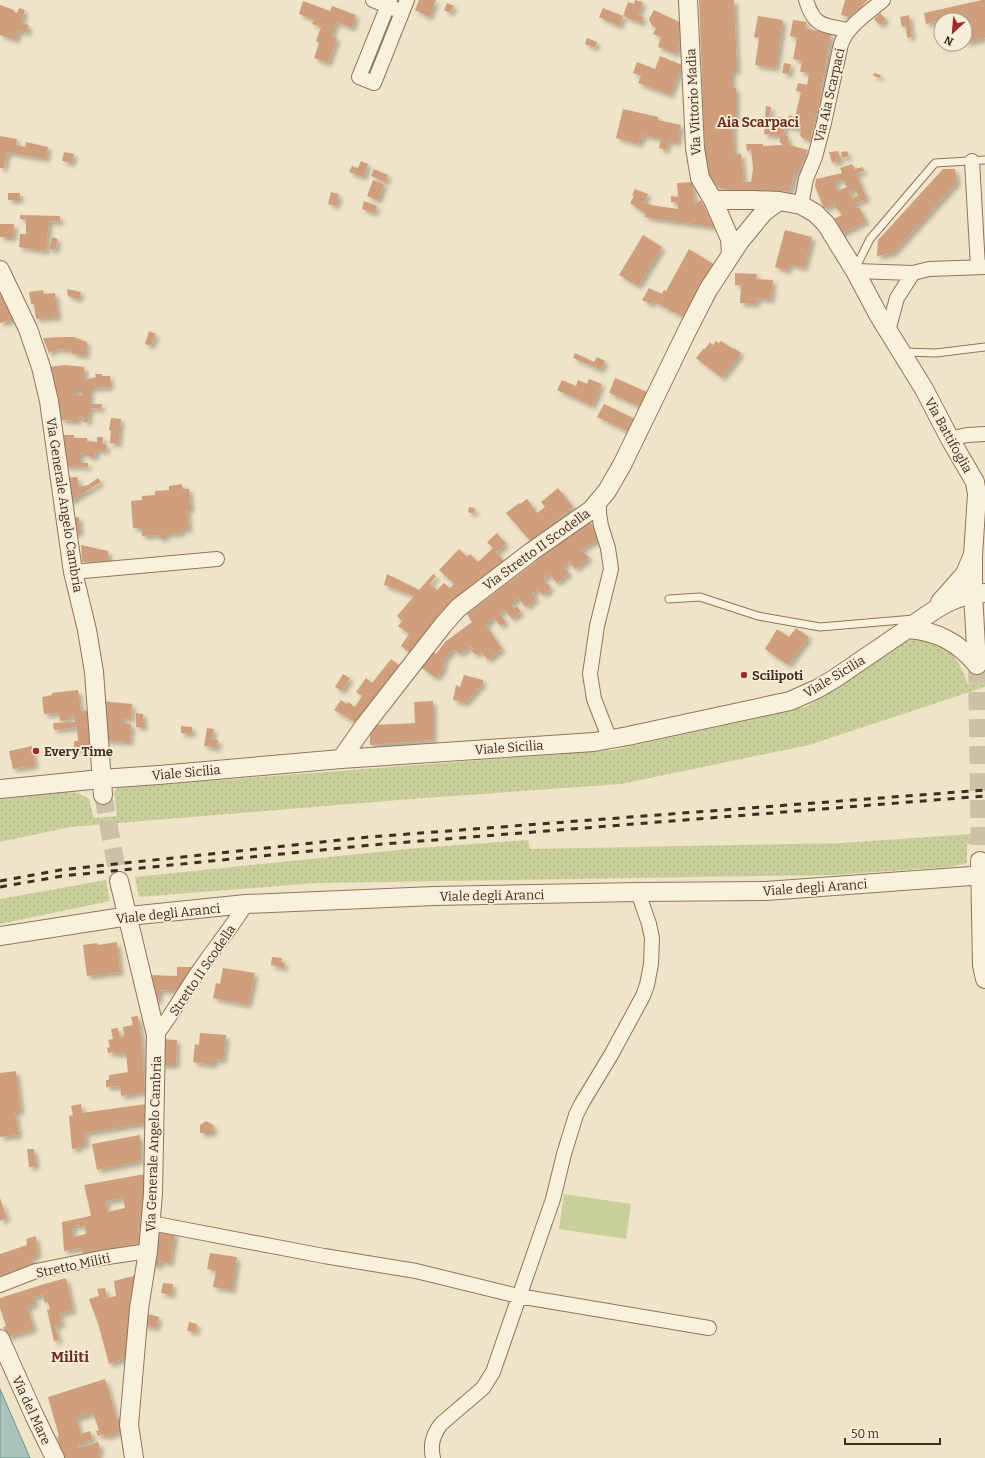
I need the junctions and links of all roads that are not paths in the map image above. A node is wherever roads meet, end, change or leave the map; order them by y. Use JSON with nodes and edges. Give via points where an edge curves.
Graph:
{"nodes":[{"id":1,"x":373,"y":0,"type":"edge"},
{"id":2,"x":688,"y":0,"type":"edge"},
{"id":3,"x":806,"y":0,"type":"edge"},
{"id":4,"x":883,"y":0,"type":"edge"},
{"id":5,"x":388,"y":3,"type":"edge"},
{"id":6,"x":405,"y":6,"type":"edge"},
{"id":7,"x":848,"y":30,"type":"junction"},
{"id":8,"x":978,"y":160,"type":"edge"},
{"id":9,"x":713,"y":200,"type":"junction"},
{"id":10,"x":779,"y":201,"type":"junction"},
{"id":11,"x":801,"y":205,"type":"junction"},
{"id":12,"x":731,"y":254,"type":"junction"},
{"id":13,"x":981,"y":267,"type":"edge"},
{"id":14,"x":0,"y":270,"type":"edge"},
{"id":15,"x":855,"y":271,"type":"junction"},
{"id":16,"x":913,"y":273,"type":"junction"},
{"id":17,"x":888,"y":331,"type":"junction"},
{"id":18,"x":985,"y":347,"type":"edge"},
{"id":19,"x":901,"y":352,"type":"junction"},
{"id":20,"x":985,"y":434,"type":"edge"},
{"id":21,"x":950,"y":439,"type":"junction"},
{"id":22,"x":599,"y":501,"type":"junction"},
{"id":23,"x":977,"y":555,"type":"edge"},
{"id":24,"x":217,"y":559,"type":"dead end"},
{"id":25,"x":73,"y":572,"type":"junction"},
{"id":26,"x":979,"y":593,"type":"edge"},
{"id":27,"x":669,"y":599,"type":"dead end"},
{"id":28,"x":926,"y":615,"type":"junction"},
{"id":29,"x":907,"y":629,"type":"junction"},
{"id":30,"x":979,"y":649,"type":"edge"},
{"id":31,"x":610,"y":740,"type":"junction"},
{"id":32,"x":342,"y":759,"type":"junction"},
{"id":33,"x":102,"y":787,"type":"junction"},
{"id":34,"x":0,"y":789,"type":"edge"},
{"id":35,"x":982,"y":870,"type":"edge"},
{"id":36,"x":119,"y":881,"type":"tunnel mouth"},
{"id":37,"x":638,"y":892,"type":"junction"},
{"id":38,"x":246,"y":904,"type":"junction"},
{"id":39,"x":128,"y":916,"type":"junction"},
{"id":40,"x":0,"y":936,"type":"edge"},
{"id":41,"x":985,"y":979,"type":"edge"},
{"id":42,"x":156,"y":1035,"type":"junction"},
{"id":43,"x":151,"y":1222,"type":"junction"},
{"id":44,"x":148,"y":1251,"type":"junction"},
{"id":45,"x":0,"y":1285,"type":"edge"},
{"id":46,"x":518,"y":1296,"type":"junction"},
{"id":47,"x":709,"y":1328,"type":"dead end"},
{"id":48,"x":0,"y":1339,"type":"edge"},
{"id":49,"x":55,"y":1458,"type":"edge"},
{"id":50,"x":134,"y":1458,"type":"edge"},
{"id":51,"x":433,"y":1458,"type":"edge"}],
"edges":[{"from":1,"to":5,"type":"street"},
{"from":2,"to":9,"type":"street","name":"Via Vittorio Madia","via":[[697,166],[700,178]]},
{"from":3,"to":7,"type":"street","via":[[814,19],[821,24]]},
{"from":4,"to":7,"type":"street","name":"Via Aia Scarpaci"},
{"from":5,"to":6,"type":"street"},
{"from":5,"to":6,"type":"street","via":[[359,77],[374,83]]},
{"from":7,"to":11,"type":"street","name":"Via Aia Scarpaci","via":[[840,44],[824,123],[806,179]]},
{"from":8,"to":13,"type":"street"},
{"from":8,"to":15,"type":"lane","via":[[935,163],[870,239]]},
{"from":9,"to":10,"type":"street"},
{"from":9,"to":12,"type":"street","name":"Via Vittorio Madia","via":[[730,239]]},
{"from":10,"to":11,"type":"street"},
{"from":10,"to":12,"type":"street","name":"Via Stretto II Scodella","via":[[764,212]]},
{"from":11,"to":15,"type":"street","name":"Via Battifoglia","via":[[815,213],[826,224]]},
{"from":12,"to":22,"type":"street","name":"Via Stretto II Scodella","via":[[708,290],[622,465]]},
{"from":13,"to":16,"type":"street","via":[[929,269]]},
{"from":14,"to":25,"type":"street","name":"Via Generale Angelo Cambria","via":[[28,329],[41,367],[49,401]]},
{"from":15,"to":16,"type":"street"},
{"from":15,"to":17,"type":"street","name":"Via Battifoglia"},
{"from":16,"to":17,"type":"street","via":[[897,298]]},
{"from":17,"to":19,"type":"street","name":"Via Battifoglia"},
{"from":18,"to":19,"type":"lane","via":[[936,353]]},
{"from":19,"to":21,"type":"street","name":"Via Battifoglia"},
{"from":20,"to":21,"type":"street"},
{"from":21,"to":23,"type":"street","name":"Via Battifoglia","via":[[975,482]]},
{"from":22,"to":31,"type":"street","via":[[598,513],[612,569],[597,626],[590,674],[594,699]]},
{"from":22,"to":32,"type":"street","name":"Via Stretto II Scodella","via":[[591,510],[458,608],[365,725]]},
{"from":23,"to":26,"type":"street","name":"Via Battifoglia"},
{"from":23,"to":28,"type":"street","via":[[964,574]]},
{"from":24,"to":25,"type":"street"},
{"from":25,"to":33,"type":"street","name":"Via Generale Angelo Cambria","via":[[94,672]]},
{"from":26,"to":28,"type":"street","name":"Viale Sicilia","via":[[961,597]]},
{"from":26,"to":30,"type":"street","name":"Via Battifoglia"},
{"from":27,"to":28,"type":"lane","via":[[700,597],[758,616],[820,627]]},
{"from":28,"to":29,"type":"street","name":"Viale Sicilia"},
{"from":29,"to":30,"type":"street","via":[[934,633],[946,638],[968,654]]},
{"from":29,"to":31,"type":"street","name":"Viale Sicilia","via":[[817,689],[790,701]]},
{"from":31,"to":32,"type":"street","name":"Viale Sicilia"},
{"from":32,"to":33,"type":"street","name":"Viale Sicilia","via":[[159,775]]},
{"from":33,"to":34,"type":"street","name":"Viale Sicilia"},
{"from":35,"to":37,"type":"street","name":"Viale degli Aranci","via":[[766,891]]},
{"from":35,"to":41,"type":"street","via":[[982,965]]},
{"from":36,"to":39,"type":"street","name":"Via Generale Angelo Cambria"},
{"from":37,"to":38,"type":"street","name":"Viale degli Aranci","via":[[434,896]]},
{"from":37,"to":46,"type":"street","via":[[652,938],[647,985],[576,1115],[552,1199]]},
{"from":38,"to":39,"type":"street","name":"Viale degli Aranci"},
{"from":38,"to":42,"type":"street","name":"Stretto II Scodella"},
{"from":39,"to":40,"type":"street","name":"Viale degli Aranci"},
{"from":39,"to":42,"type":"street","name":"Via Generale Angelo Cambria"},
{"from":42,"to":43,"type":"street","name":"Via Generale Angelo Cambria","via":[[154,1194]]},
{"from":43,"to":44,"type":"street","name":"Via Generale Angelo Cambria"},
{"from":43,"to":46,"type":"street","via":[[416,1271]]},
{"from":44,"to":45,"type":"street","name":"Stretto Militi","via":[[36,1271]]},
{"from":44,"to":50,"type":"street","name":"Via Generale Angelo Cambria","via":[[139,1309],[129,1425]]},
{"from":46,"to":47,"type":"street"},
{"from":46,"to":51,"type":"street","via":[[493,1372],[482,1388],[436,1431],[431,1444]]},
{"from":48,"to":49,"type":"street","name":"Via del Mare"}]}
